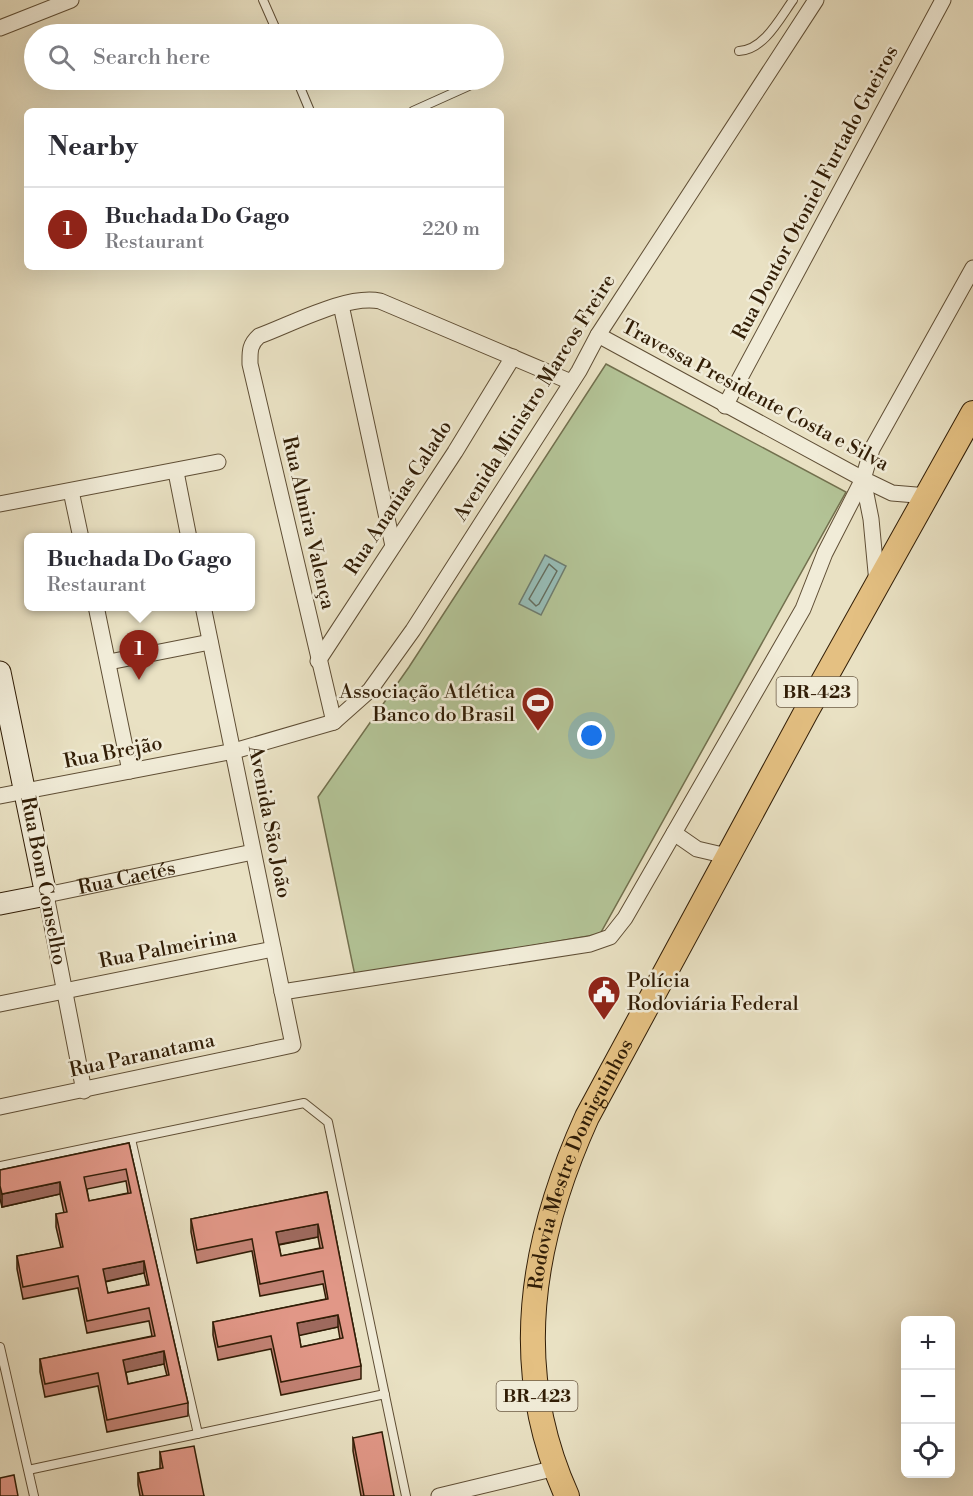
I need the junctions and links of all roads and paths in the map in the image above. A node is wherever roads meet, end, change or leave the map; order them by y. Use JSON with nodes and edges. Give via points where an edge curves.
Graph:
{"nodes":[{"id":1,"x":70,"y":0,"type":"edge"},
{"id":2,"x":263,"y":0,"type":"edge"},
{"id":3,"x":793,"y":0,"type":"edge"},
{"id":4,"x":816,"y":0,"type":"edge"},
{"id":5,"x":943,"y":0,"type":"edge"},
{"id":6,"x":274,"y":24,"type":"edge"},
{"id":7,"x":0,"y":28,"type":"edge"},
{"id":8,"x":739,"y":51,"type":"dead end"},
{"id":9,"x":301,"y":90,"type":"edge"},
{"id":10,"x":460,"y":90,"type":"edge"},
{"id":11,"x":309,"y":108,"type":"edge"},
{"id":12,"x":420,"y":108,"type":"edge"},
{"id":13,"x":973,"y":267,"type":"edge"},
{"id":14,"x":341,"y":305,"type":"junction"},
{"id":15,"x":598,"y":335,"type":"junction"},
{"id":16,"x":513,"y":357,"type":"junction"},
{"id":17,"x":571,"y":382,"type":"junction"},
{"id":18,"x":725,"y":406,"type":"junction"},
{"id":19,"x":973,"y":413,"type":"edge"},
{"id":20,"x":218,"y":462,"type":"dead end"},
{"id":21,"x":176,"y":472,"type":"junction"},
{"id":22,"x":863,"y":480,"type":"junction"},
{"id":23,"x":71,"y":491,"type":"junction"},
{"id":24,"x":928,"y":496,"type":"junction"},
{"id":25,"x":0,"y":504,"type":"edge"},
{"id":26,"x":80,"y":533,"type":"edge"},
{"id":27,"x":188,"y":533,"type":"edge"},
{"id":28,"x":393,"y":546,"type":"junction"},
{"id":29,"x":877,"y":586,"type":"junction"},
{"id":30,"x":97,"y":611,"type":"edge"},
{"id":31,"x":204,"y":611,"type":"edge"},
{"id":32,"x":210,"y":642,"type":"junction"},
{"id":33,"x":318,"y":661,"type":"junction"},
{"id":34,"x":109,"y":662,"type":"junction"},
{"id":35,"x":0,"y":672,"type":"edge"},
{"id":36,"x":2,"y":696,"type":"edge"},
{"id":37,"x":334,"y":722,"type":"junction"},
{"id":38,"x":234,"y":751,"type":"junction"},
{"id":39,"x":130,"y":771,"type":"junction"},
{"id":40,"x":25,"y":792,"type":"junction"},
{"id":41,"x":0,"y":796,"type":"edge"},
{"id":42,"x":674,"y":833,"type":"junction"},
{"id":43,"x":253,"y":852,"type":"junction"},
{"id":44,"x":727,"y":856,"type":"junction"},
{"id":45,"x":46,"y":895,"type":"junction"},
{"id":46,"x":0,"y":904,"type":"edge"},
{"id":47,"x":273,"y":949,"type":"junction"},
{"id":48,"x":65,"y":991,"type":"junction"},
{"id":49,"x":282,"y":992,"type":"junction"},
{"id":50,"x":0,"y":1004,"type":"edge"},
{"id":51,"x":293,"y":1045,"type":"joint"},
{"id":52,"x":84,"y":1090,"type":"junction"},
{"id":53,"x":0,"y":1107,"type":"edge"},
{"id":54,"x":131,"y":1139,"type":"junction"},
{"id":55,"x":0,"y":1166,"type":"edge"},
{"id":56,"x":0,"y":1347,"type":"edge"},
{"id":57,"x":385,"y":1394,"type":"junction"},
{"id":58,"x":198,"y":1434,"type":"junction"},
{"id":59,"x":556,"y":1468,"type":"junction"},
{"id":60,"x":28,"y":1470,"type":"junction"},
{"id":61,"x":34,"y":1496,"type":"edge"},
{"id":62,"x":406,"y":1496,"type":"edge"},
{"id":63,"x":439,"y":1496,"type":"edge"},
{"id":64,"x":567,"y":1496,"type":"edge"}],
"edges":[{"from":1,"to":7,"type":"street"},
{"from":2,"to":6,"type":"lane"},
{"from":3,"to":8,"type":"lane","via":[[765,37],[749,51]]},
{"from":4,"to":15,"type":"street","name":"Avenida Ministro Marcos Freire"},
{"from":5,"to":18,"type":"street","name":"Rua Doutor Otoniel Furtado Gueiros"},
{"from":9,"to":11,"type":"lane"},
{"from":10,"to":12,"type":"lane"},
{"from":13,"to":22,"type":"street","via":[[872,449]]},
{"from":14,"to":16,"type":"street","via":[[369,298],[381,301]]},
{"from":14,"to":28,"type":"street"},
{"from":14,"to":33,"type":"street","name":"Rua Almira Valença","via":[[259,336],[249,349]]},
{"from":15,"to":17,"type":"street","name":"Avenida Ministro Marcos Freire"},
{"from":15,"to":18,"type":"street","name":"Travessa Presidente Costa e Silva"},
{"from":16,"to":17,"type":"street"},
{"from":16,"to":28,"type":"street","name":"Rua Ananias Calado"},
{"from":17,"to":37,"type":"street","name":"Avenida Ministro Marcos Freire","via":[[387,666],[370,690]]},
{"from":18,"to":22,"type":"street","name":"Travessa Presidente Costa e Silva"},
{"from":19,"to":24,"type":"main road","name":"Rodovia Mestre Domiguinhos","number":"BR-423"},
{"from":20,"to":21,"type":"street"},
{"from":21,"to":23,"type":"street"},
{"from":21,"to":27,"type":"street"},
{"from":22,"to":24,"type":"street","name":"Travessa Presidente Costa e Silva","via":[[892,493]]},
{"from":22,"to":29,"type":"street","via":[[872,519]]},
{"from":22,"to":42,"type":"street","via":[[825,553],[802,609]]},
{"from":23,"to":25,"type":"street"},
{"from":23,"to":26,"type":"street"},
{"from":24,"to":29,"type":"main road","name":"Rodovia Mestre Domiguinhos","number":"BR-423"},
{"from":28,"to":33,"type":"street","name":"Rua Ananias Calado"},
{"from":29,"to":44,"type":"main road","name":"Rodovia Mestre Domiguinhos","number":"BR-423"},
{"from":30,"to":34,"type":"street"},
{"from":31,"to":32,"type":"street","name":"Avenida São João"},
{"from":32,"to":34,"type":"street"},
{"from":32,"to":38,"type":"street","name":"Avenida São João"},
{"from":33,"to":37,"type":"street","name":"Rua Almira Valença"},
{"from":34,"to":39,"type":"street"},
{"from":35,"to":36,"type":"street","name":"Rua Bom Conselho"},
{"from":36,"to":40,"type":"street","name":"Rua Bom Conselho"},
{"from":37,"to":38,"type":"street","name":"Avenida Ministro Marcos Freire"},
{"from":38,"to":39,"type":"street","name":"Rua Brejão"},
{"from":38,"to":43,"type":"street","name":"Avenida São João"},
{"from":39,"to":40,"type":"street","name":"Rua Brejão"},
{"from":40,"to":41,"type":"street","name":"Rua Brejão"},
{"from":40,"to":45,"type":"street","name":"Rua Bom Conselho"},
{"from":42,"to":44,"type":"street","via":[[697,849]]},
{"from":42,"to":49,"type":"street","via":[[626,918],[606,940]]},
{"from":43,"to":45,"type":"street","name":"Rua Caetés"},
{"from":43,"to":47,"type":"street","name":"Avenida São João"},
{"from":44,"to":59,"type":"main road","name":"Rodovia Mestre Domiguinhos","number":"BR-423","via":[[587,1117],[552,1207],[534,1292],[532,1356],[539,1404]]},
{"from":45,"to":46,"type":"street","name":"Rua Caetés"},
{"from":45,"to":48,"type":"street","name":"Rua Bom Conselho"},
{"from":47,"to":48,"type":"street","name":"Rua Palmeirina"},
{"from":47,"to":49,"type":"street","name":"Avenida São João"},
{"from":48,"to":50,"type":"street","name":"Rua Palmeirina"},
{"from":48,"to":52,"type":"street","name":"Rua Bom Conselho"},
{"from":49,"to":51,"type":"street","name":"Avenida São João"},
{"from":51,"to":52,"type":"street","name":"Rua Paranatama"},
{"from":52,"to":53,"type":"street","name":"Rua Paranatama"},
{"from":54,"to":55,"type":"lane"},
{"from":54,"to":57,"type":"lane","via":[[304,1103],[328,1122]]},
{"from":54,"to":58,"type":"lane"},
{"from":56,"to":60,"type":"lane"},
{"from":57,"to":58,"type":"lane"},
{"from":57,"to":62,"type":"lane"},
{"from":58,"to":60,"type":"lane"},
{"from":59,"to":63,"type":"street"},
{"from":59,"to":64,"type":"main road","name":"Rodovia Mestre Domiguinhos","number":"BR-423"},
{"from":60,"to":61,"type":"lane"}]}
